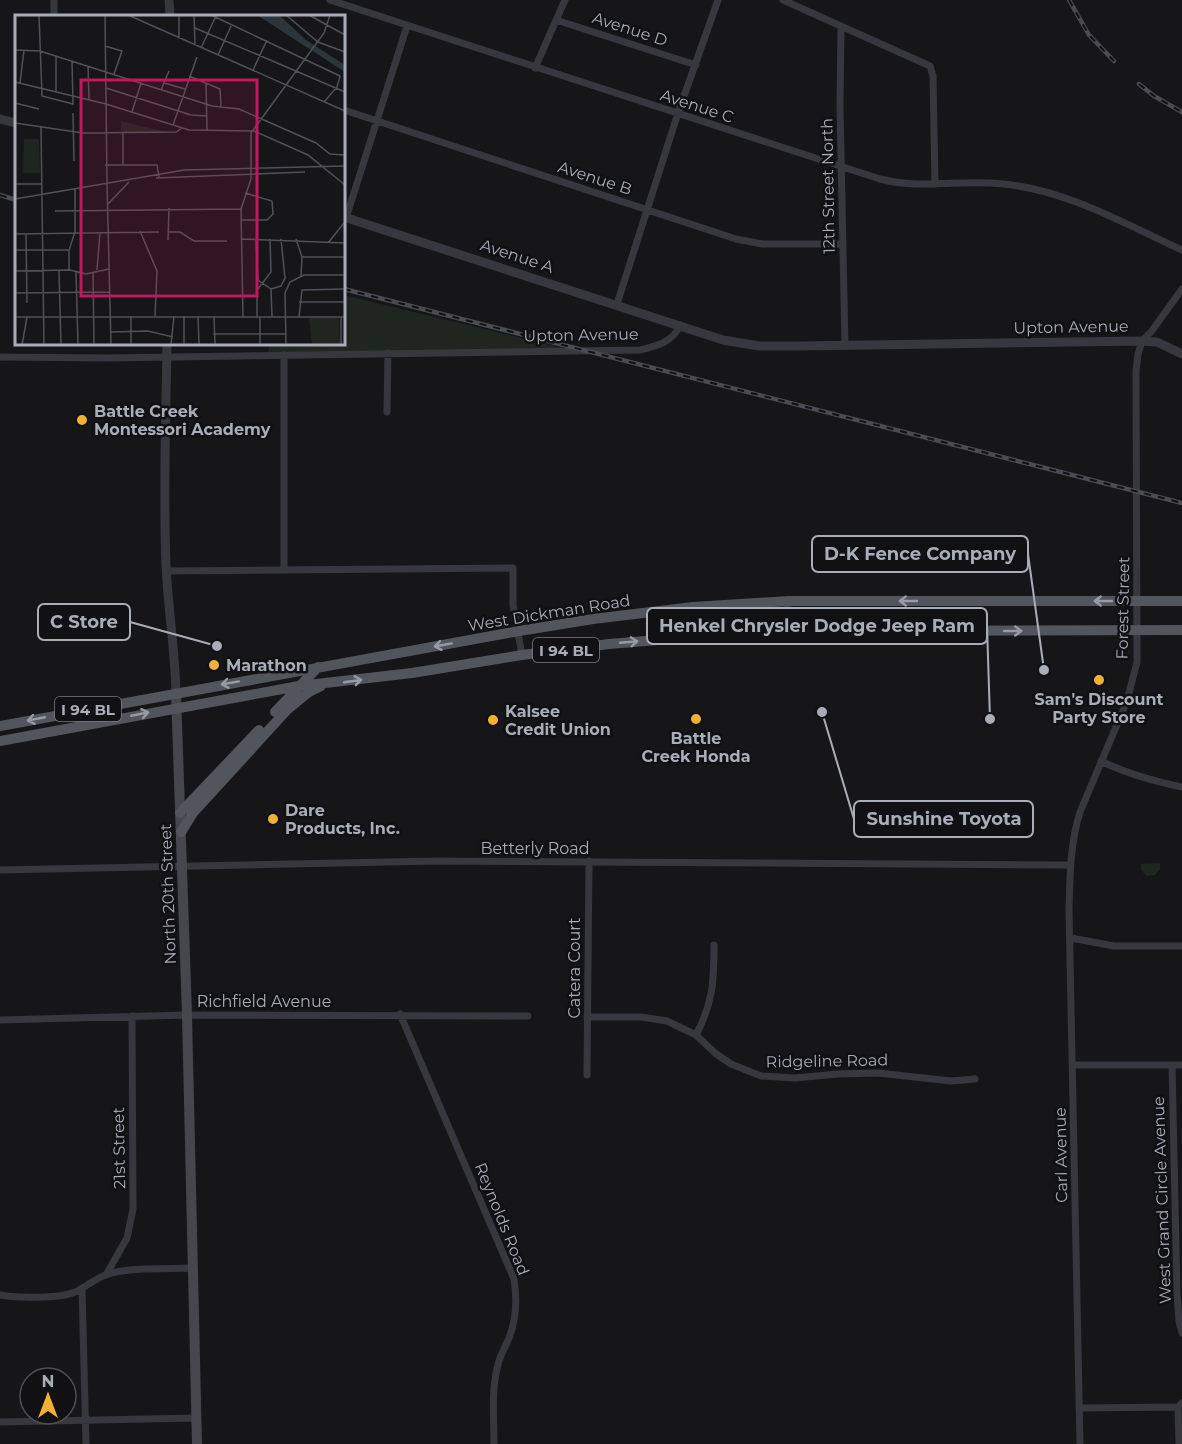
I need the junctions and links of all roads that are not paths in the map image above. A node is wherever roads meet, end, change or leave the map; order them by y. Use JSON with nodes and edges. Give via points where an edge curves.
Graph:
{"nodes":[{"id":1,"x":169,"y":0,"type":"edge"},
{"id":2,"x":330,"y":0,"type":"edge"},
{"id":3,"x":565,"y":0,"type":"edge"},
{"id":4,"x":718,"y":0,"type":"edge"},
{"id":5,"x":783,"y":0,"type":"edge"},
{"id":6,"x":170,"y":15,"type":"edge"},
{"id":7,"x":556,"y":20,"type":"junction"},
{"id":8,"x":407,"y":26,"type":"junction"},
{"id":9,"x":841,"y":26,"type":"junction"},
{"id":10,"x":696,"y":65,"type":"junction"},
{"id":11,"x":535,"y":68,"type":"junction"},
{"id":12,"x":345,"y":110,"type":"edge"},
{"id":13,"x":678,"y":113,"type":"junction"},
{"id":14,"x":0,"y":119,"type":"edge"},
{"id":15,"x":376,"y":121,"type":"junction"},
{"id":16,"x":15,"y":123,"type":"edge"},
{"id":17,"x":841,"y":167,"type":"junction"},
{"id":18,"x":935,"y":184,"type":"junction"},
{"id":19,"x":648,"y":209,"type":"junction"},
{"id":20,"x":345,"y":217,"type":"edge"},
{"id":21,"x":843,"y":244,"type":"junction"},
{"id":22,"x":1182,"y":250,"type":"edge"},
{"id":23,"x":1182,"y":289,"type":"edge"},
{"id":24,"x":616,"y":304,"type":"junction"},
{"id":25,"x":680,"y":325,"type":"junction"},
{"id":26,"x":1142,"y":341,"type":"junction"},
{"id":27,"x":167,"y":345,"type":"edge"},
{"id":28,"x":845,"y":346,"type":"junction"},
{"id":29,"x":388,"y":353,"type":"junction"},
{"id":30,"x":1182,"y":354,"type":"edge"},
{"id":31,"x":284,"y":355,"type":"junction"},
{"id":32,"x":0,"y":357,"type":"edge"},
{"id":33,"x":167,"y":357,"type":"junction"},
{"id":34,"x":387,"y":412,"type":"dead end"},
{"id":35,"x":284,"y":570,"type":"junction"},
{"id":36,"x":167,"y":571,"type":"junction"},
{"id":37,"x":788,"y":601,"type":"junction"},
{"id":38,"x":1182,"y":601,"type":"edge"},
{"id":39,"x":1138,"y":602,"type":"junction"},
{"id":40,"x":1138,"y":630,"type":"junction"},
{"id":41,"x":1182,"y":630,"type":"edge"},
{"id":42,"x":519,"y":631,"type":"junction"},
{"id":43,"x":787,"y":633,"type":"junction"},
{"id":44,"x":522,"y":655,"type":"junction"},
{"id":45,"x":318,"y":667,"type":"junction"},
{"id":46,"x":327,"y":683,"type":"junction"},
{"id":47,"x":299,"y":686,"type":"junction"},
{"id":48,"x":176,"y":693,"type":"junction"},
{"id":49,"x":177,"y":708,"type":"junction"},
{"id":50,"x":0,"y":726,"type":"edge"},
{"id":51,"x":0,"y":741,"type":"edge"},
{"id":52,"x":1101,"y":760,"type":"junction"},
{"id":53,"x":1182,"y":787,"type":"edge"},
{"id":54,"x":180,"y":813,"type":"junction"},
{"id":55,"x":181,"y":832,"type":"junction"},
{"id":56,"x":589,"y":861,"type":"junction"},
{"id":57,"x":1070,"y":865,"type":"junction"},
{"id":58,"x":182,"y":868,"type":"junction"},
{"id":59,"x":0,"y":870,"type":"edge"},
{"id":60,"x":1071,"y":938,"type":"junction"},
{"id":61,"x":714,"y":945,"type":"dead end"},
{"id":62,"x":1182,"y":946,"type":"edge"},
{"id":63,"x":400,"y":1014,"type":"junction"},
{"id":64,"x":187,"y":1015,"type":"junction"},
{"id":65,"x":132,"y":1016,"type":"junction"},
{"id":66,"x":528,"y":1016,"type":"dead end"},
{"id":67,"x":588,"y":1017,"type":"junction"},
{"id":68,"x":0,"y":1020,"type":"edge"},
{"id":69,"x":696,"y":1035,"type":"junction"},
{"id":70,"x":1072,"y":1065,"type":"junction"},
{"id":71,"x":1172,"y":1065,"type":"junction"},
{"id":72,"x":1182,"y":1065,"type":"edge"},
{"id":73,"x":587,"y":1075,"type":"dead end"},
{"id":74,"x":975,"y":1079,"type":"dead end"},
{"id":75,"x":192,"y":1268,"type":"junction"},
{"id":76,"x":106,"y":1275,"type":"junction"},
{"id":77,"x":82,"y":1288,"type":"junction"},
{"id":78,"x":0,"y":1294,"type":"edge"},
{"id":79,"x":1182,"y":1333,"type":"edge"},
{"id":80,"x":1180,"y":1405,"type":"edge"},
{"id":81,"x":1079,"y":1408,"type":"junction"},
{"id":82,"x":196,"y":1418,"type":"junction"},
{"id":83,"x":86,"y":1420,"type":"junction"},
{"id":84,"x":0,"y":1422,"type":"edge"},
{"id":85,"x":86,"y":1444,"type":"edge"},
{"id":86,"x":196,"y":1444,"type":"edge"},
{"id":87,"x":494,"y":1444,"type":"edge"},
{"id":88,"x":1080,"y":1444,"type":"edge"},
{"id":89,"x":1179,"y":1444,"type":"edge"}],
"edges":[{"from":1,"to":6,"type":"street"},
{"from":2,"to":8,"type":"street","name":"Avenue C"},
{"from":3,"to":7,"type":"street"},
{"from":4,"to":10,"type":"street"},
{"from":5,"to":9,"type":"street"},
{"from":7,"to":10,"type":"street","name":"Avenue D"},
{"from":7,"to":11,"type":"street"},
{"from":8,"to":11,"type":"street","name":"Avenue C"},
{"from":8,"to":15,"type":"street"},
{"from":9,"to":17,"type":"street","name":"12th Street North"},
{"from":9,"to":18,"type":"street","via":[[924,62],[933,70]]},
{"from":10,"to":13,"type":"street"},
{"from":11,"to":13,"type":"street","name":"Avenue C"},
{"from":12,"to":15,"type":"street","name":"Avenue B"},
{"from":13,"to":17,"type":"street","name":"Avenue C"},
{"from":13,"to":19,"type":"street"},
{"from":14,"to":16,"type":"street"},
{"from":15,"to":19,"type":"street","name":"Avenue B"},
{"from":15,"to":20,"type":"street"},
{"from":17,"to":18,"type":"street","name":"Avenue C","via":[[896,183]]},
{"from":17,"to":21,"type":"street","name":"12th Street North"},
{"from":18,"to":22,"type":"street","name":"Avenue C","via":[[986,182],[1062,196]]},
{"from":19,"to":21,"type":"street","name":"Avenue B","via":[[762,244]]},
{"from":19,"to":24,"type":"street"},
{"from":20,"to":24,"type":"street","name":"Avenue A"},
{"from":21,"to":28,"type":"street","name":"12th Street North"},
{"from":23,"to":26,"type":"street"},
{"from":24,"to":25,"type":"street","name":"Avenue A"},
{"from":25,"to":28,"type":"street","name":"Upton Avenue","via":[[723,340],[759,345]]},
{"from":25,"to":29,"type":"street","name":"Upton Avenue","via":[[670,339],[640,350]]},
{"from":26,"to":28,"type":"street","name":"Upton Avenue"},
{"from":26,"to":30,"type":"street","name":"Upton Avenue","via":[[1157,342]]},
{"from":26,"to":39,"type":"street","name":"Forest Street","via":[[1136,371]]},
{"from":27,"to":33,"type":"street","name":"North 20th Street"},
{"from":29,"to":31,"type":"street","name":"Upton Avenue"},
{"from":29,"to":34,"type":"street"},
{"from":31,"to":33,"type":"street","name":"Upton Avenue"},
{"from":31,"to":35,"type":"street"},
{"from":32,"to":33,"type":"street","name":"Upton Avenue"},
{"from":33,"to":36,"type":"street","name":"North 20th Street"},
{"from":35,"to":36,"type":"street"},
{"from":35,"to":42,"type":"street","via":[[513,568],[513,604]]},
{"from":36,"to":48,"type":"street","name":"North 20th Street"},
{"from":39,"to":37,"type":"main road","name":"West Dickman Road","number":"I 94 BL","one_way":true},
{"from":37,"to":42,"type":"main road","name":"West Dickman Road","number":"I 94 BL","via":[[682,609]]},
{"from":37,"to":43,"type":"street"},
{"from":38,"to":39,"type":"main road","name":"West Dickman Road","number":"I 94 BL"},
{"from":39,"to":40,"type":"street","name":"Forest Street"},
{"from":40,"to":41,"type":"main road","number":"I 94 BL"},
{"from":43,"to":40,"type":"main road","number":"I 94 BL","one_way":true},
{"from":40,"to":52,"type":"street","name":"Forest Street","via":[[1132,687]]},
{"from":42,"to":44,"type":"street"},
{"from":42,"to":45,"type":"main road","name":"West Dickman Road","number":"I 94 BL","one_way":true},
{"from":44,"to":43,"type":"main road","number":"I 94 BL","one_way":true,"via":[[609,644]]},
{"from":46,"to":44,"type":"main road","number":"I 94 BL","one_way":true},
{"from":45,"to":47,"type":"main road"},
{"from":45,"to":48,"type":"main road","name":"West Dickman Road","number":"I 94 BL","one_way":true},
{"from":46,"to":47,"type":"main road","number":"I 94 BL"},
{"from":46,"to":55,"type":"main road","via":[[287,710],[193,813]]},
{"from":47,"to":49,"type":"main road","number":"I 94 BL"},
{"from":47,"to":54,"type":"main road"},
{"from":48,"to":49,"type":"main road","name":"North 20th Street"},
{"from":48,"to":50,"type":"main road","name":"West Dickman Road","number":"I 94 BL","one_way":true},
{"from":51,"to":49,"type":"main road","number":"I 94 BL","one_way":true},
{"from":49,"to":54,"type":"main road","name":"North 20th Street"},
{"from":52,"to":53,"type":"street","via":[[1129,774]]},
{"from":52,"to":57,"type":"street","name":"Forest Street","via":[[1074,831]]},
{"from":54,"to":55,"type":"main road","name":"North 20th Street"},
{"from":55,"to":58,"type":"main road","name":"North 20th Street"},
{"from":56,"to":57,"type":"street","name":"Betterly Road"},
{"from":56,"to":58,"type":"street","name":"Betterly Road"},
{"from":56,"to":67,"type":"street","name":"Catera Court"},
{"from":57,"to":60,"type":"street","name":"Carl Avenue"},
{"from":58,"to":59,"type":"street","name":"Betterly Road"},
{"from":58,"to":64,"type":"main road","name":"North 20th Street"},
{"from":60,"to":62,"type":"street","via":[[1114,946]]},
{"from":60,"to":70,"type":"street","name":"Carl Avenue"},
{"from":61,"to":69,"type":"street","via":[[711,1002]]},
{"from":63,"to":64,"type":"street","name":"Richfield Avenue"},
{"from":63,"to":66,"type":"street","name":"Richfield Avenue"},
{"from":63,"to":87,"type":"street","name":"Reynolds Road","via":[[514,1280],[515,1316],[495,1380]]},
{"from":64,"to":65,"type":"street","name":"Richfield Avenue"},
{"from":64,"to":75,"type":"main road","name":"North 20th Street"},
{"from":65,"to":68,"type":"street","name":"Richfield Avenue"},
{"from":65,"to":76,"type":"street","name":"21st Street","via":[[133,1209],[127,1238]]},
{"from":67,"to":69,"type":"street","name":"Ridgeline Road","via":[[654,1018]]},
{"from":67,"to":73,"type":"street","name":"Catera Court"},
{"from":69,"to":74,"type":"street","name":"Ridgeline Road","via":[[731,1064],[761,1076],[795,1078],[878,1072],[951,1081]]},
{"from":70,"to":71,"type":"street"},
{"from":70,"to":81,"type":"street","name":"Carl Avenue"},
{"from":71,"to":72,"type":"street"},
{"from":71,"to":79,"type":"street","name":"West Grand Circle Avenue","via":[[1177,1293]]},
{"from":75,"to":76,"type":"street"},
{"from":75,"to":82,"type":"main road","name":"North 20th Street"},
{"from":76,"to":77,"type":"street"},
{"from":77,"to":78,"type":"street","via":[[60,1295]]},
{"from":77,"to":83,"type":"street"},
{"from":80,"to":81,"type":"street"},
{"from":80,"to":89,"type":"street"},
{"from":81,"to":88,"type":"street","name":"Carl Avenue"},
{"from":82,"to":83,"type":"street"},
{"from":82,"to":86,"type":"main road","name":"North 20th Street"},
{"from":83,"to":84,"type":"street"},
{"from":83,"to":85,"type":"street"}]}
